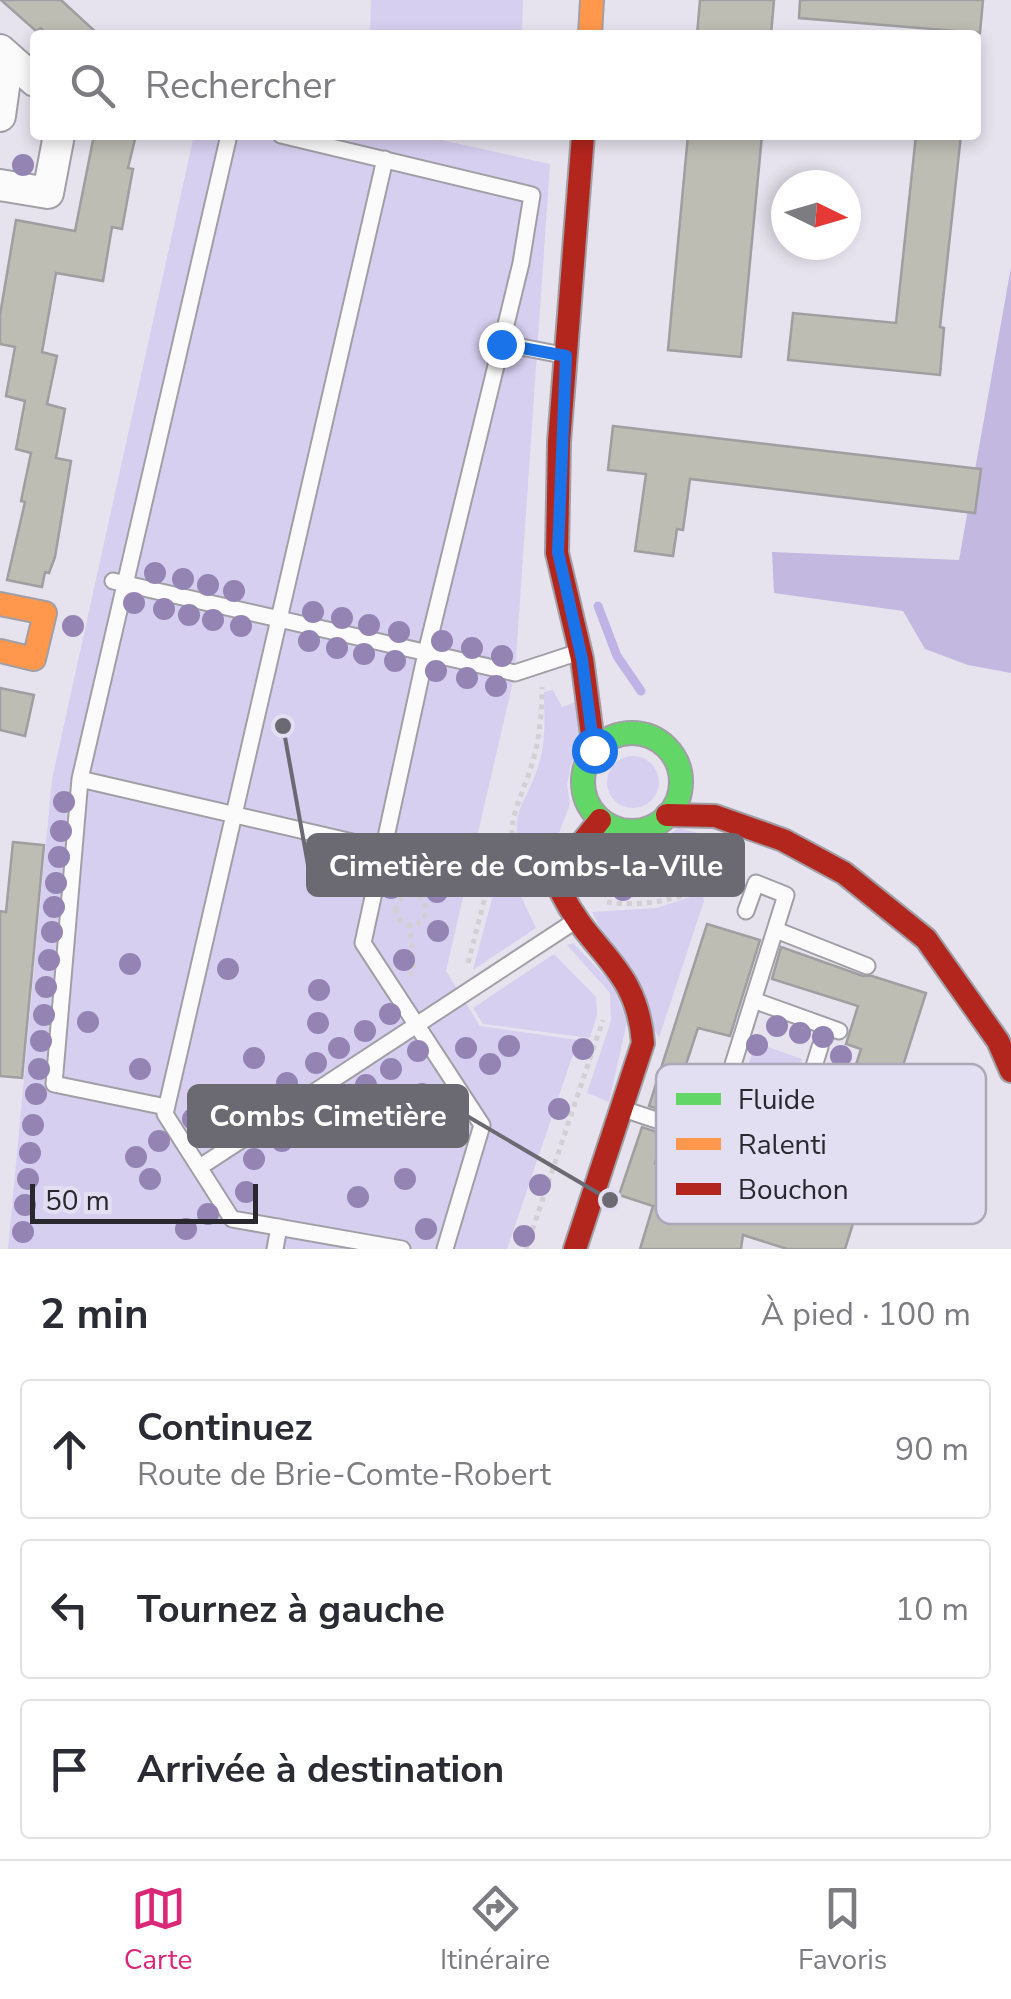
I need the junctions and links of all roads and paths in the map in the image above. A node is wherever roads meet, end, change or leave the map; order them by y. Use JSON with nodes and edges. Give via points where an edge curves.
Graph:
{"nodes":[{"id":1,"x":592,"y":0,"type":"edge"},
{"id":2,"x":590,"y":30,"type":"edge"},
{"id":3,"x":4,"y":54,"type":"edge"},
{"id":4,"x":30,"y":77,"type":"edge"},
{"id":5,"x":0,"y":116,"type":"edge"},
{"id":6,"x":58,"y":140,"type":"edge"},
{"id":7,"x":228,"y":140,"type":"edge"},
{"id":8,"x":303,"y":140,"type":"edge"},
{"id":9,"x":583,"y":140,"type":"edge"},
{"id":10,"x":385,"y":159,"type":"junction"},
{"id":11,"x":0,"y":185,"type":"edge"},
{"id":12,"x":501,"y":344,"type":"junction"},
{"id":13,"x":566,"y":356,"type":"junction"},
{"id":14,"x":119,"y":582,"type":"junction"},
{"id":15,"x":0,"y":604,"type":"edge"},
{"id":16,"x":279,"y":619,"type":"junction"},
{"id":17,"x":0,"y":651,"type":"edge"},
{"id":18,"x":426,"y":653,"type":"junction"},
{"id":19,"x":581,"y":655,"type":"junction"},
{"id":20,"x":542,"y":664,"type":"junction"},
{"id":21,"x":636,"y":734,"type":"junction"},
{"id":22,"x":594,"y":750,"type":"junction"},
{"id":23,"x":673,"y":754,"type":"junction"},
{"id":24,"x":80,"y":780,"type":"junction"},
{"id":25,"x":710,"y":783,"type":"dead end"},
{"id":26,"x":738,"y":800,"type":"dead end"},
{"id":27,"x":234,"y":815,"type":"junction"},
{"id":28,"x":668,"y":815,"type":"junction"},
{"id":29,"x":600,"y":820,"type":"junction"},
{"id":30,"x":782,"y":840,"type":"junction"},
{"id":31,"x":383,"y":850,"type":"junction"},
{"id":32,"x":512,"y":853,"type":"junction"},
{"id":33,"x":456,"y":866,"type":"dead end"},
{"id":34,"x":527,"y":886,"type":"dead end"},
{"id":35,"x":746,"y":912,"type":"dead end"},
{"id":36,"x":575,"y":920,"type":"junction"},
{"id":37,"x":410,"y":925,"type":"junction"},
{"id":38,"x":776,"y":930,"type":"junction"},
{"id":39,"x":867,"y":966,"type":"dead end"},
{"id":40,"x":392,"y":988,"type":"junction"},
{"id":41,"x":466,"y":992,"type":"junction"},
{"id":42,"x":753,"y":1000,"type":"junction"},
{"id":43,"x":416,"y":1024,"type":"junction"},
{"id":44,"x":839,"y":1031,"type":"dead end"},
{"id":45,"x":820,"y":1047,"type":"dead end"},
{"id":46,"x":733,"y":1064,"type":"edge"},
{"id":47,"x":815,"y":1064,"type":"edge"},
{"id":48,"x":1011,"y":1072,"type":"edge"},
{"id":49,"x":166,"y":1107,"type":"junction"},
{"id":50,"x":622,"y":1109,"type":"junction"},
{"id":51,"x":656,"y":1120,"type":"edge"},
{"id":52,"x":200,"y":1167,"type":"junction"},
{"id":53,"x":279,"y":1228,"type":"junction"},
{"id":54,"x":275,"y":1249,"type":"edge"},
{"id":55,"x":402,"y":1249,"type":"edge"},
{"id":56,"x":445,"y":1249,"type":"edge"},
{"id":57,"x":575,"y":1249,"type":"edge"}],
"edges":[{"from":1,"to":2,"type":"main road"},
{"from":3,"to":4,"type":"street"},
{"from":3,"to":5,"type":"street"},
{"from":6,"to":11,"type":"street","via":[[48,193]]},
{"from":7,"to":14,"type":"lane"},
{"from":8,"to":10,"type":"lane"},
{"from":9,"to":13,"type":"main road"},
{"from":10,"to":12,"type":"lane","via":[[532,195]]},
{"from":10,"to":16,"type":"lane"},
{"from":12,"to":13,"type":"lane"},
{"from":12,"to":18,"type":"lane"},
{"from":13,"to":19,"type":"main road","via":[[558,552]]},
{"from":14,"to":16,"type":"lane"},
{"from":14,"to":24,"type":"lane"},
{"from":15,"to":17,"type":"main road","via":[[45,613],[34,659]]},
{"from":16,"to":18,"type":"lane"},
{"from":16,"to":27,"type":"lane"},
{"from":18,"to":20,"type":"lane","via":[[515,673]]},
{"from":18,"to":31,"type":"lane"},
{"from":19,"to":20,"type":"lane"},
{"from":19,"to":21,"type":"main road"},
{"from":19,"to":22,"type":"main road"},
{"from":20,"to":32,"type":"path","via":[[542,717],[513,809]]},
{"from":21,"to":22,"type":"main road","via":[[623,733]]},
{"from":21,"to":23,"type":"main road"},
{"from":22,"to":29,"type":"main road","via":[[583,788]]},
{"from":23,"to":25,"type":"main road"},
{"from":23,"to":28,"type":"main road","via":[[681,781]]},
{"from":24,"to":27,"type":"lane"},
{"from":24,"to":49,"type":"lane","via":[[54,1084]]},
{"from":26,"to":30,"type":"main road"},
{"from":27,"to":31,"type":"lane"},
{"from":27,"to":49,"type":"lane"},
{"from":28,"to":29,"type":"main road","via":[[632,832]]},
{"from":28,"to":30,"type":"main road","via":[[714,816]]},
{"from":29,"to":36,"type":"main road","via":[[572,856],[561,892]]},
{"from":30,"to":48,"type":"main road","via":[[844,873],[926,939],[998,1041]]},
{"from":31,"to":33,"type":"lane"},
{"from":31,"to":40,"type":"lane","via":[[363,943]]},
{"from":32,"to":34,"type":"path"},
{"from":32,"to":41,"type":"path","via":[[490,878]]},
{"from":35,"to":38,"type":"lane","via":[[756,883],[786,896]]},
{"from":36,"to":41,"type":"lane"},
{"from":36,"to":50,"type":"main road","via":[[626,978],[640,1006],[643,1043]]},
{"from":37,"to":37,"type":"path","via":[[423,920],[426,906],[408,894],[395,910]]},
{"from":37,"to":40,"type":"path","via":[[414,972]]},
{"from":38,"to":39,"type":"lane"},
{"from":38,"to":42,"type":"lane"},
{"from":40,"to":43,"type":"lane"},
{"from":41,"to":43,"type":"lane"},
{"from":42,"to":44,"type":"lane"},
{"from":42,"to":46,"type":"lane"},
{"from":43,"to":52,"type":"lane"},
{"from":43,"to":56,"type":"lane","via":[[482,1125]]},
{"from":45,"to":47,"type":"lane"},
{"from":49,"to":52,"type":"lane"},
{"from":50,"to":51,"type":"lane"},
{"from":50,"to":57,"type":"main road"},
{"from":52,"to":53,"type":"lane","via":[[232,1219]]},
{"from":53,"to":54,"type":"lane"},
{"from":53,"to":55,"type":"lane"}]}
